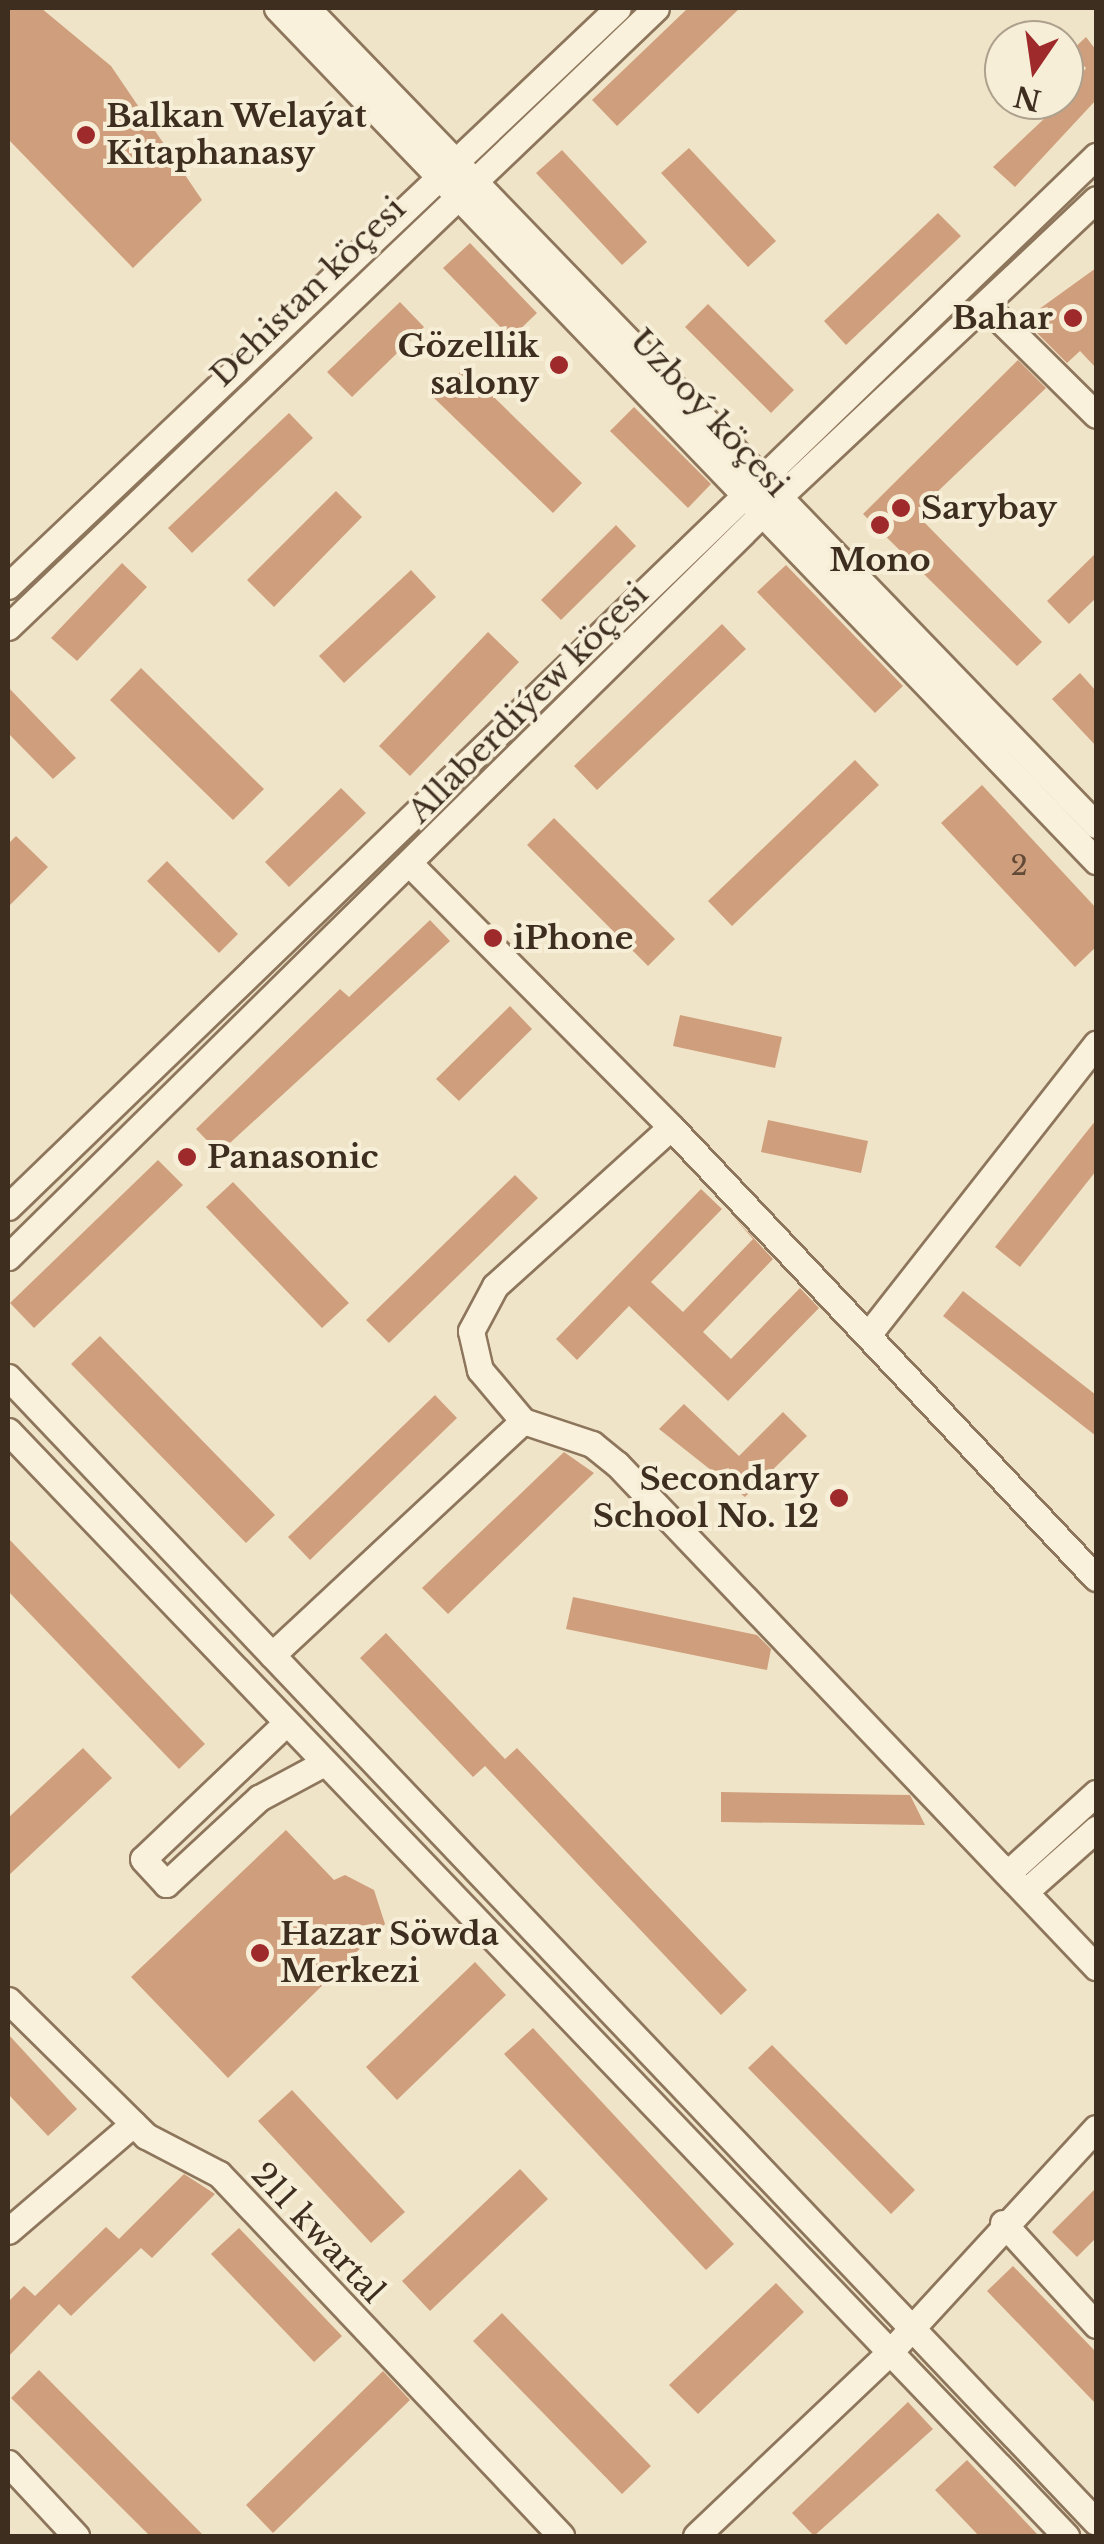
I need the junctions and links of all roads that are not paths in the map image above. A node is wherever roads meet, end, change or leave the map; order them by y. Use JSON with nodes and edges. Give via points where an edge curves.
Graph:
{"nodes":[{"id":1,"x":277,"y":8,"type":"edge"},
{"id":2,"x":307,"y":8,"type":"edge"},
{"id":3,"x":618,"y":8,"type":"edge"},
{"id":4,"x":656,"y":8,"type":"edge"},
{"id":5,"x":1096,"y":156,"type":"edge"},
{"id":6,"x":456,"y":178,"type":"junction"},
{"id":7,"x":1096,"y":199,"type":"edge"},
{"id":8,"x":985,"y":305,"type":"junction"},
{"id":9,"x":1096,"y":415,"type":"edge"},
{"id":10,"x":762,"y":498,"type":"junction"},
{"id":11,"x":8,"y":586,"type":"edge"},
{"id":12,"x":8,"y":627,"type":"edge"},
{"id":13,"x":1096,"y":824,"type":"edge"},
{"id":14,"x":1096,"y":861,"type":"edge"},
{"id":15,"x":411,"y":865,"type":"junction"},
{"id":16,"x":1096,"y":1044,"type":"edge"},
{"id":17,"x":672,"y":1127,"type":"junction"},
{"id":18,"x":8,"y":1208,"type":"edge"},
{"id":19,"x":8,"y":1257,"type":"edge"},
{"id":20,"x":872,"y":1330,"type":"junction"},
{"id":21,"x":8,"y":1377,"type":"edge"},
{"id":22,"x":522,"y":1420,"type":"junction"},
{"id":23,"x":8,"y":1431,"type":"edge"},
{"id":24,"x":1096,"y":1578,"type":"edge"},
{"id":25,"x":272,"y":1655,"type":"junction"},
{"id":26,"x":286,"y":1722,"type":"junction"},
{"id":27,"x":324,"y":1763,"type":"junction"},
{"id":28,"x":1096,"y":1793,"type":"edge"},
{"id":29,"x":1096,"y":1829,"type":"edge"},
{"id":30,"x":1017,"y":1882,"type":"junction"},
{"id":31,"x":1096,"y":1967,"type":"edge"},
{"id":32,"x":8,"y":2000,"type":"edge"},
{"id":33,"x":132,"y":2124,"type":"junction"},
{"id":34,"x":1096,"y":2128,"type":"edge"},
{"id":35,"x":1004,"y":2222,"type":"junction"},
{"id":36,"x":8,"y":2231,"type":"edge"},
{"id":37,"x":1093,"y":2315,"type":"edge"},
{"id":38,"x":910,"y":2326,"type":"junction"},
{"id":39,"x":890,"y":2352,"type":"junction"},
{"id":40,"x":8,"y":2464,"type":"edge"},
{"id":41,"x":1096,"y":2522,"type":"edge"},
{"id":42,"x":76,"y":2536,"type":"edge"},
{"id":43,"x":561,"y":2536,"type":"edge"},
{"id":44,"x":696,"y":2536,"type":"edge"},
{"id":45,"x":1066,"y":2536,"type":"edge"}],
"edges":[{"from":1,"to":6,"type":"street","name":"Uzboý köçesi"},
{"from":2,"to":6,"type":"street","name":"Uzboý köçesi"},
{"from":3,"to":6,"type":"street","name":"Dehistan köçesi"},
{"from":4,"to":6,"type":"street","name":"Dehistan köçesi"},
{"from":5,"to":10,"type":"street","name":"Allaberdiýew köçesi"},
{"from":6,"to":10,"type":"street","name":"Uzboý köçesi"},
{"from":6,"to":11,"type":"street","name":"Dehistan köçesi"},
{"from":6,"to":12,"type":"street","name":"Dehistan köçesi"},
{"from":7,"to":8,"type":"street","name":"Allaberdiýew köçesi"},
{"from":8,"to":9,"type":"street"},
{"from":8,"to":10,"type":"street","name":"Allaberdiýew köçesi"},
{"from":10,"to":13,"type":"street","name":"Uzboý köçesi"},
{"from":10,"to":14,"type":"street","name":"Uzboý köçesi"},
{"from":10,"to":15,"type":"street","name":"Allaberdiýew köçesi"},
{"from":10,"to":18,"type":"street","name":"Allaberdiýew köçesi"},
{"from":15,"to":17,"type":"street"},
{"from":15,"to":19,"type":"street","name":"Allaberdiýew köçesi"},
{"from":16,"to":20,"type":"street"},
{"from":17,"to":20,"type":"street"},
{"from":17,"to":22,"type":"street","via":[[495,1286],[470,1331],[480,1370]]},
{"from":20,"to":24,"type":"street"},
{"from":21,"to":25,"type":"street"},
{"from":22,"to":25,"type":"street"},
{"from":22,"to":30,"type":"street","via":[[577,1438],[617,1464]]},
{"from":23,"to":26,"type":"street"},
{"from":25,"to":38,"type":"street"},
{"from":26,"to":27,"type":"street"},
{"from":26,"to":27,"type":"street","via":[[142,1859],[166,1884],[258,1798]]},
{"from":27,"to":39,"type":"street"},
{"from":28,"to":30,"type":"street"},
{"from":29,"to":30,"type":"street"},
{"from":30,"to":31,"type":"street"},
{"from":32,"to":33,"type":"street","name":"211 kwartal"},
{"from":33,"to":36,"type":"street"},
{"from":33,"to":43,"type":"street","name":"211 kwartal","via":[[219,2174]]},
{"from":34,"to":35,"type":"street"},
{"from":35,"to":37,"type":"street"},
{"from":35,"to":38,"type":"street"},
{"from":38,"to":39,"type":"street"},
{"from":38,"to":41,"type":"street"},
{"from":39,"to":44,"type":"street"},
{"from":39,"to":45,"type":"street"},
{"from":40,"to":42,"type":"street"}]}
